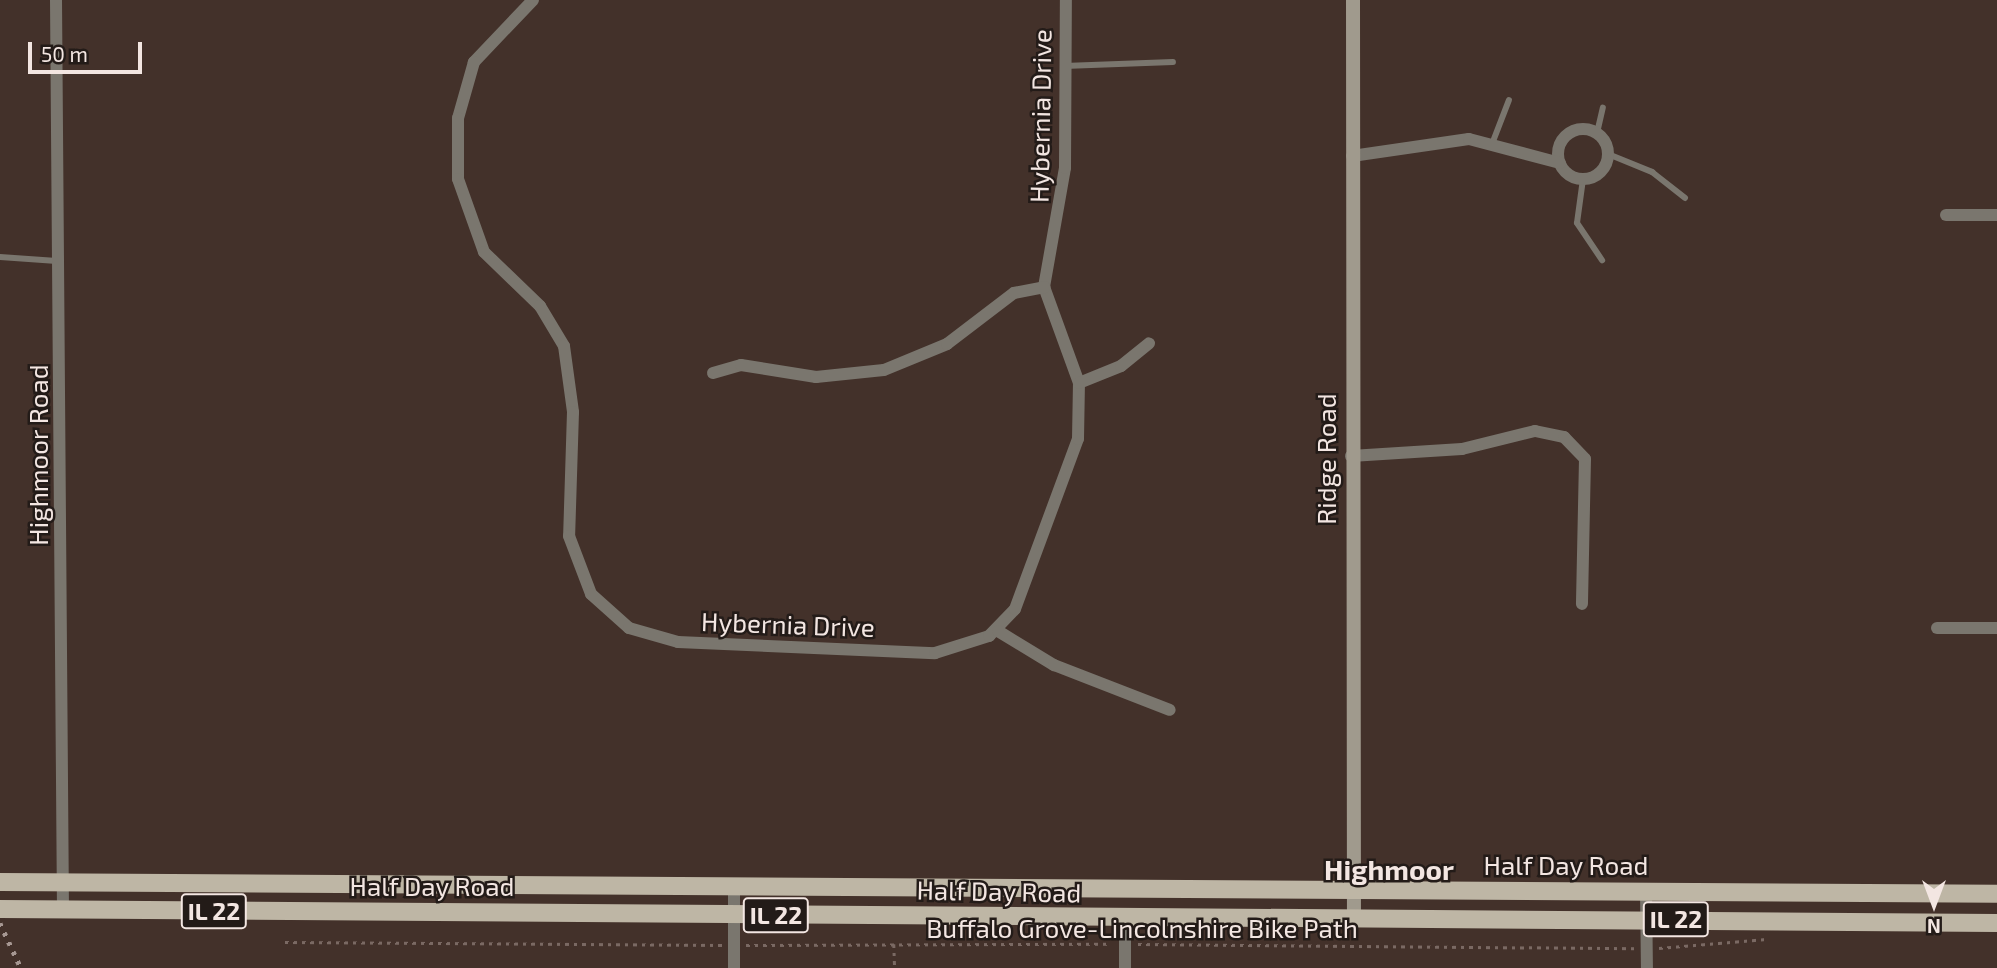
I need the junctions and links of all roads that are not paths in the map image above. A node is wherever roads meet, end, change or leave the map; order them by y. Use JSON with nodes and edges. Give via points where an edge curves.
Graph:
{"nodes":[{"id":1,"x":56,"y":0,"type":"edge"},
{"id":2,"x":533,"y":0,"type":"edge"},
{"id":3,"x":1066,"y":0,"type":"edge"},
{"id":4,"x":1353,"y":0,"type":"edge"},
{"id":5,"x":1173,"y":62,"type":"dead end"},
{"id":6,"x":1064,"y":66,"type":"junction"},
{"id":7,"x":1509,"y":100,"type":"dead end"},
{"id":8,"x":1603,"y":108,"type":"dead end"},
{"id":9,"x":1597,"y":133,"type":"junction"},
{"id":10,"x":1492,"y":144,"type":"junction"},
{"id":11,"x":1608,"y":154,"type":"junction"},
{"id":12,"x":1352,"y":156,"type":"junction"},
{"id":13,"x":1560,"y":163,"type":"junction"},
{"id":14,"x":1583,"y":179,"type":"junction"},
{"id":15,"x":1685,"y":198,"type":"dead end"},
{"id":16,"x":1946,"y":215,"type":"dead end"},
{"id":17,"x":1997,"y":215,"type":"edge"},
{"id":18,"x":0,"y":257,"type":"edge"},
{"id":19,"x":1602,"y":260,"type":"dead end"},
{"id":20,"x":60,"y":262,"type":"junction"},
{"id":21,"x":1044,"y":287,"type":"junction"},
{"id":22,"x":1150,"y":342,"type":"dead end"},
{"id":23,"x":713,"y":373,"type":"dead end"},
{"id":24,"x":1079,"y":383,"type":"junction"},
{"id":25,"x":1351,"y":456,"type":"junction"},
{"id":26,"x":1581,"y":604,"type":"dead end"},
{"id":27,"x":1937,"y":628,"type":"dead end"},
{"id":28,"x":1997,"y":628,"type":"edge"},
{"id":29,"x":998,"y":631,"type":"junction"},
{"id":30,"x":1170,"y":710,"type":"dead end"},
{"id":31,"x":0,"y":882,"type":"edge"},
{"id":32,"x":63,"y":882,"type":"junction"},
{"id":33,"x":734,"y":884,"type":"junction"},
{"id":34,"x":1354,"y":891,"type":"junction"},
{"id":35,"x":1646,"y":891,"type":"junction"},
{"id":36,"x":1997,"y":894,"type":"edge"},
{"id":37,"x":0,"y":909,"type":"edge"},
{"id":38,"x":63,"y":910,"type":"junction"},
{"id":39,"x":734,"y":915,"type":"junction"},
{"id":40,"x":1125,"y":918,"type":"junction"},
{"id":41,"x":1354,"y":918,"type":"junction"},
{"id":42,"x":1646,"y":919,"type":"junction"},
{"id":43,"x":1997,"y":923,"type":"edge"},
{"id":44,"x":734,"y":968,"type":"edge"},
{"id":45,"x":1125,"y":968,"type":"edge"},
{"id":46,"x":1647,"y":968,"type":"edge"}],
"edges":[{"from":1,"to":20,"type":"street","name":"Highmoor Road"},
{"from":2,"to":29,"type":"street","name":"Hybernia Drive","via":[[474,62],[458,118],[458,179],[484,252],[540,306],[564,346],[573,412],[569,536],[580,575],[600,605],[649,636],[882,651],[955,650]]},
{"from":3,"to":6,"type":"street","name":"Hybernia Drive"},
{"from":4,"to":12,"type":"street","name":"Ridge Road"},
{"from":5,"to":6,"type":"lane"},
{"from":6,"to":21,"type":"street","name":"Hybernia Drive","via":[[1060,218]]},
{"from":7,"to":10,"type":"lane"},
{"from":8,"to":9,"type":"lane"},
{"from":9,"to":11,"type":"street"},
{"from":9,"to":13,"type":"street","via":[[1567,134],[1559,148]]},
{"from":10,"to":12,"type":"street","via":[[1469,139]]},
{"from":10,"to":13,"type":"street"},
{"from":11,"to":14,"type":"street","via":[[1604,169]]},
{"from":11,"to":15,"type":"lane","via":[[1652,172]]},
{"from":12,"to":25,"type":"street","name":"Ridge Road"},
{"from":13,"to":14,"type":"street"},
{"from":14,"to":19,"type":"lane","via":[[1577,223]]},
{"from":16,"to":17,"type":"street"},
{"from":18,"to":20,"type":"lane"},
{"from":20,"to":32,"type":"street","name":"Highmoor Road"},
{"from":21,"to":23,"type":"street","via":[[1014,293],[947,344],[884,370],[816,377],[741,365]]},
{"from":21,"to":24,"type":"street"},
{"from":22,"to":24,"type":"street","via":[[1121,366]]},
{"from":24,"to":29,"type":"street","via":[[1078,439],[1025,590]]},
{"from":25,"to":26,"type":"street","via":[[1462,449],[1535,431],[1564,437],[1585,459]]},
{"from":25,"to":34,"type":"street","name":"Ridge Road"},
{"from":27,"to":28,"type":"street"},
{"from":29,"to":30,"type":"street","via":[[1054,665]]},
{"from":31,"to":32,"type":"main road","name":"Half Day Road","number":"IL 22"},
{"from":32,"to":33,"type":"main road","name":"Half Day Road","number":"IL 22"},
{"from":32,"to":38,"type":"street","name":"Highmoor Road"},
{"from":33,"to":34,"type":"main road","name":"Half Day Road","number":"IL 22"},
{"from":33,"to":39,"type":"street"},
{"from":34,"to":35,"type":"main road","name":"Half Day Road","number":"IL 22"},
{"from":34,"to":41,"type":"street","name":"Ridge Road"},
{"from":35,"to":36,"type":"main road","name":"Half Day Road","number":"IL 22"},
{"from":35,"to":42,"type":"street"},
{"from":37,"to":38,"type":"main road","name":"Half Day Road","number":"IL 22"},
{"from":38,"to":39,"type":"main road","name":"Half Day Road","number":"IL 22"},
{"from":39,"to":40,"type":"main road","name":"Half Day Road","number":"IL 22"},
{"from":39,"to":44,"type":"street"},
{"from":40,"to":41,"type":"main road","name":"Half Day Road","number":"IL 22"},
{"from":40,"to":45,"type":"street"},
{"from":41,"to":42,"type":"main road","name":"Half Day Road","number":"IL 22"},
{"from":42,"to":43,"type":"main road","name":"Half Day Road","number":"IL 22"},
{"from":42,"to":46,"type":"street"}]}
